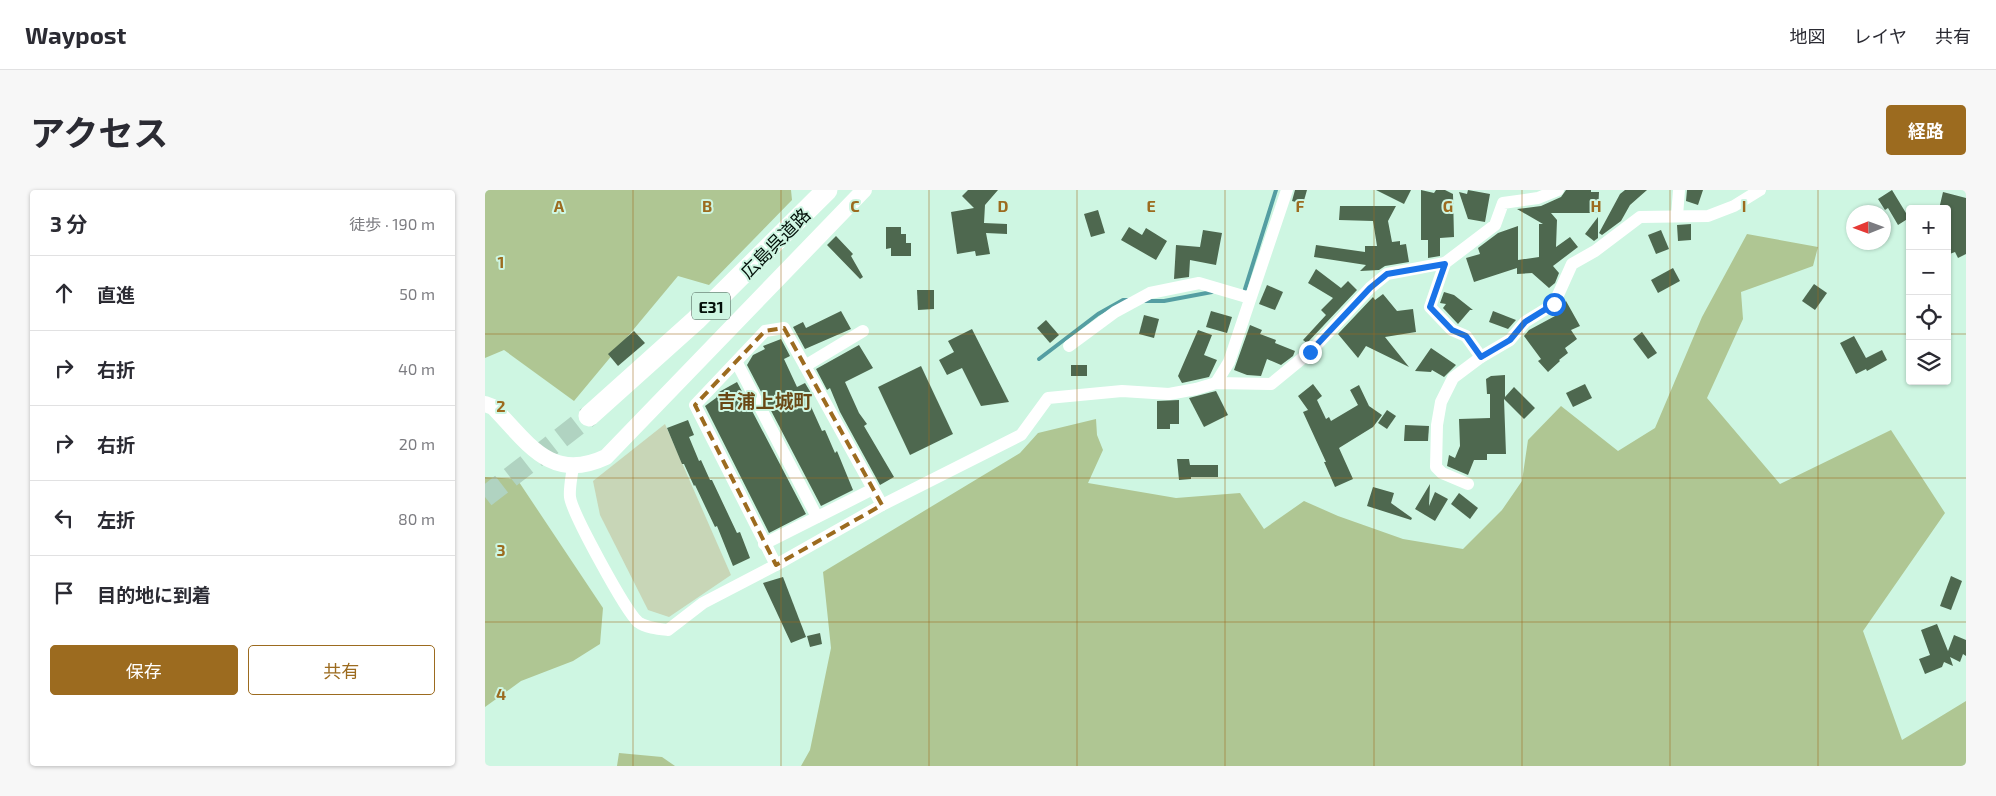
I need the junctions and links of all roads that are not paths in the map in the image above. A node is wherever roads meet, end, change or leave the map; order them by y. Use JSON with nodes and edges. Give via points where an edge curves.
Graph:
{"nodes":[{"id":1,"x":827,"y":190,"type":"edge"},
{"id":2,"x":864,"y":190,"type":"edge"},
{"id":3,"x":1287,"y":190,"type":"edge"},
{"id":4,"x":1558,"y":190,"type":"edge"},
{"id":5,"x":1679,"y":190,"type":"edge"},
{"id":6,"x":1760,"y":190,"type":"edge"},
{"id":7,"x":1677,"y":216,"type":"junction"},
{"id":8,"x":1445,"y":264,"type":"junction"},
{"id":9,"x":1251,"y":298,"type":"junction"},
{"id":10,"x":863,"y":331,"type":"dead end"},
{"id":11,"x":1069,"y":346,"type":"dead end"},
{"id":12,"x":1481,"y":357,"type":"junction"},
{"id":13,"x":737,"y":363,"type":"junction"},
{"id":14,"x":805,"y":366,"type":"junction"},
{"id":15,"x":1215,"y":383,"type":"junction"},
{"id":16,"x":485,"y":404,"type":"edge"},
{"id":17,"x":589,"y":416,"type":"tunnel mouth"},
{"id":18,"x":573,"y":466,"type":"junction"},
{"id":19,"x":1468,"y":484,"type":"dead end"},
{"id":20,"x":873,"y":489,"type":"junction"},
{"id":21,"x":882,"y":505,"type":"junction"},
{"id":22,"x":817,"y":517,"type":"junction"},
{"id":23,"x":765,"y":544,"type":"junction"},
{"id":24,"x":776,"y":565,"type":"junction"}],
"edges":[{"from":1,"to":17,"type":"highway","name":"広島呉道路","number":"E31","via":[[696,320]]},
{"from":2,"to":18,"type":"street","via":[[606,457],[590,464]]},
{"from":3,"to":9,"type":"street"},
{"from":4,"to":8,"type":"street","via":[[1538,198],[1503,203],[1495,225]]},
{"from":5,"to":7,"type":"street"},
{"from":6,"to":7,"type":"street","via":[[1734,206],[1708,216]]},
{"from":7,"to":12,"type":"street","via":[[1640,217],[1572,264],[1554,304],[1525,322],[1510,340]]},
{"from":8,"to":12,"type":"street","via":[[1430,307],[1452,330],[1466,336]]},
{"from":8,"to":15,"type":"street","via":[[1387,274],[1310,352],[1271,384]]},
{"from":9,"to":11,"type":"street","via":[[1199,283],[1150,293],[1115,312]]},
{"from":9,"to":15,"type":"street","via":[[1229,362]]},
{"from":10,"to":14,"type":"street"},
{"from":12,"to":19,"type":"street","via":[[1453,378],[1441,402],[1437,424],[1436,467]]},
{"from":13,"to":14,"type":"street","via":[[765,331],[784,328]]},
{"from":13,"to":22,"type":"street"},
{"from":13,"to":23,"type":"street","via":[[695,405]]},
{"from":14,"to":20,"type":"street"},
{"from":15,"to":21,"type":"street","via":[[1169,394],[1123,391],[1048,398],[1021,435]]},
{"from":16,"to":18,"type":"street","via":[[493,407],[542,457],[556,464]]},
{"from":18,"to":24,"type":"street","via":[[570,497],[575,514],[617,591],[639,622],[653,629],[668,630],[703,603]]},
{"from":20,"to":21,"type":"street"},
{"from":20,"to":22,"type":"street"},
{"from":21,"to":24,"type":"street"},
{"from":22,"to":23,"type":"street"},
{"from":23,"to":24,"type":"street"}]}
